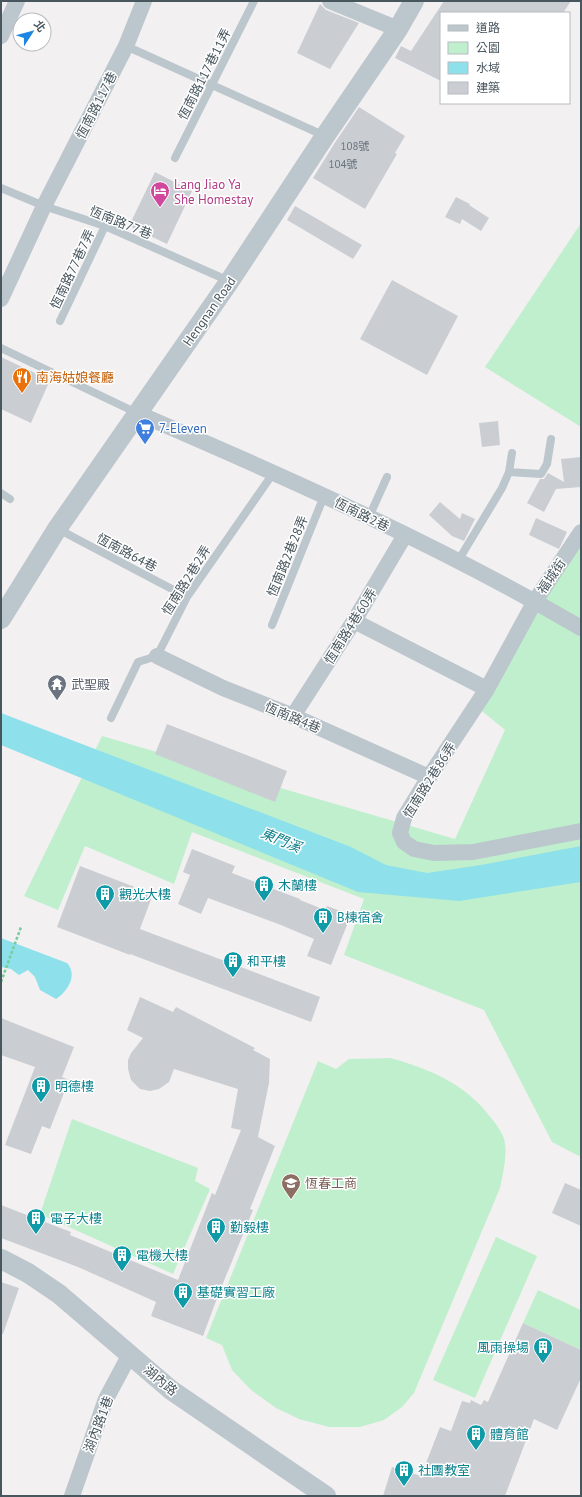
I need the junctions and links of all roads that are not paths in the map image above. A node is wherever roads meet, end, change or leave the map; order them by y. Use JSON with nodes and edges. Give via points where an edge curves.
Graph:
{"nodes":[{"id":1,"x":16,"y":1,"type":"edge"},
{"id":2,"x":144,"y":1,"type":"edge"},
{"id":3,"x":254,"y":1,"type":"edge"},
{"id":4,"x":330,"y":1,"type":"edge"},
{"id":5,"x":414,"y":1,"type":"edge"},
{"id":6,"x":398,"y":29,"type":"junction"},
{"id":7,"x":1,"y":36,"type":"edge"},
{"id":8,"x":126,"y":46,"type":"junction"},
{"id":9,"x":212,"y":84,"type":"junction"},
{"id":10,"x":325,"y":136,"type":"junction"},
{"id":11,"x":175,"y":158,"type":"dead end"},
{"id":12,"x":1,"y":188,"type":"edge"},
{"id":13,"x":44,"y":206,"type":"junction"},
{"id":14,"x":105,"y":226,"type":"junction"},
{"id":15,"x":229,"y":282,"type":"junction"},
{"id":16,"x":1,"y":299,"type":"edge"},
{"id":17,"x":60,"y":321,"type":"dead end"},
{"id":18,"x":1,"y":348,"type":"edge"},
{"id":19,"x":137,"y":412,"type":"junction"},
{"id":20,"x":551,"y":439,"type":"dead end"},
{"id":21,"x":512,"y":453,"type":"dead end"},
{"id":22,"x":274,"y":472,"type":"junction"},
{"id":23,"x":509,"y":472,"type":"junction"},
{"id":24,"x":388,"y":477,"type":"dead end"},
{"id":25,"x":1,"y":493,"type":"edge"},
{"id":26,"x":324,"y":496,"type":"junction"},
{"id":27,"x":10,"y":499,"type":"dead end"},
{"id":28,"x":369,"y":517,"type":"junction"},
{"id":29,"x":57,"y":529,"type":"junction"},
{"id":30,"x":581,"y":532,"type":"edge"},
{"id":31,"x":405,"y":535,"type":"junction"},
{"id":32,"x":458,"y":561,"type":"junction"},
{"id":33,"x":187,"y":597,"type":"junction"},
{"id":34,"x":535,"y":601,"type":"junction"},
{"id":35,"x":1,"y":619,"type":"edge"},
{"id":36,"x":354,"y":621,"type":"junction"},
{"id":37,"x":272,"y":626,"type":"dead end"},
{"id":38,"x":581,"y":628,"type":"edge"},
{"id":39,"x":157,"y":656,"type":"junction"},
{"id":40,"x":487,"y":689,"type":"junction"},
{"id":41,"x":293,"y":716,"type":"junction"},
{"id":42,"x":111,"y":718,"type":"dead end"},
{"id":43,"x":429,"y":777,"type":"junction"},
{"id":44,"x":581,"y":831,"type":"edge"},
{"id":45,"x":1,"y":1259,"type":"edge"},
{"id":46,"x":130,"y":1354,"type":"junction"},
{"id":47,"x":72,"y":1496,"type":"edge"},
{"id":48,"x":326,"y":1496,"type":"edge"}],
"edges":[{"from":1,"to":7,"type":"street"},
{"from":2,"to":8,"type":"street","name":"恆南路117巷"},
{"from":3,"to":9,"type":"lane","name":"恆南路117巷11弄"},
{"from":4,"to":6,"type":"street"},
{"from":5,"to":6,"type":"street","name":"Hengnan Road"},
{"from":6,"to":10,"type":"street","name":"Hengnan Road"},
{"from":8,"to":9,"type":"lane"},
{"from":8,"to":13,"type":"street","name":"恆南路117巷"},
{"from":9,"to":10,"type":"lane"},
{"from":9,"to":11,"type":"lane","name":"恆南路117巷11弄"},
{"from":10,"to":15,"type":"street","name":"Hengnan Road"},
{"from":12,"to":13,"type":"lane","name":"恆南路77巷"},
{"from":13,"to":14,"type":"lane","name":"恆南路77巷"},
{"from":13,"to":16,"type":"street","name":"恆南路117巷"},
{"from":14,"to":15,"type":"lane","name":"恆南路77巷"},
{"from":14,"to":17,"type":"lane","name":"恆南路77巷7弄"},
{"from":15,"to":19,"type":"street","name":"Hengnan Road"},
{"from":18,"to":19,"type":"lane"},
{"from":19,"to":22,"type":"street","name":"恆南路2巷"},
{"from":19,"to":29,"type":"street","name":"Hengnan Road"},
{"from":20,"to":23,"type":"lane","via":[[547,464],[541,474]]},
{"from":21,"to":23,"type":"lane"},
{"from":22,"to":26,"type":"street","name":"恆南路2巷"},
{"from":22,"to":33,"type":"lane","name":"恆南路2巷2弄"},
{"from":23,"to":32,"type":"lane"},
{"from":24,"to":28,"type":"lane"},
{"from":25,"to":27,"type":"lane"},
{"from":26,"to":28,"type":"street","name":"恆南路2巷"},
{"from":26,"to":37,"type":"lane","name":"恆南路2巷28弄"},
{"from":28,"to":31,"type":"street","name":"恆南路2巷"},
{"from":29,"to":33,"type":"lane","name":"恆南路64巷"},
{"from":29,"to":35,"type":"street","name":"Hengnan Road"},
{"from":30,"to":34,"type":"street","name":"福城街"},
{"from":31,"to":32,"type":"street","name":"恆南路2巷"},
{"from":31,"to":36,"type":"street","name":"恆南路4巷60弄"},
{"from":32,"to":34,"type":"street","name":"恆南路2巷"},
{"from":33,"to":39,"type":"lane","name":"恆南路2巷2弄"},
{"from":34,"to":38,"type":"street","name":"恆南路2巷"},
{"from":34,"to":40,"type":"street","name":"恆南路2巷86弄"},
{"from":36,"to":40,"type":"street"},
{"from":36,"to":41,"type":"street","name":"恆南路4巷60弄"},
{"from":39,"to":41,"type":"street","name":"恆南路4巷","via":[[223,688]]},
{"from":39,"to":42,"type":"lane","via":[[138,662]]},
{"from":40,"to":43,"type":"street","name":"恆南路2巷86弄"},
{"from":41,"to":43,"type":"street","name":"恆南路4巷"},
{"from":43,"to":44,"type":"street","name":"恆南路2巷86弄","via":[[404,818],[400,833],[404,842],[414,850],[434,853],[473,852]]},
{"from":45,"to":46,"type":"street","name":"湖內路","via":[[59,1294]]},
{"from":46,"to":47,"type":"street","name":"湖內路1巷","via":[[106,1399]]},
{"from":46,"to":48,"type":"street","name":"湖內路","via":[[171,1390]]}]}
